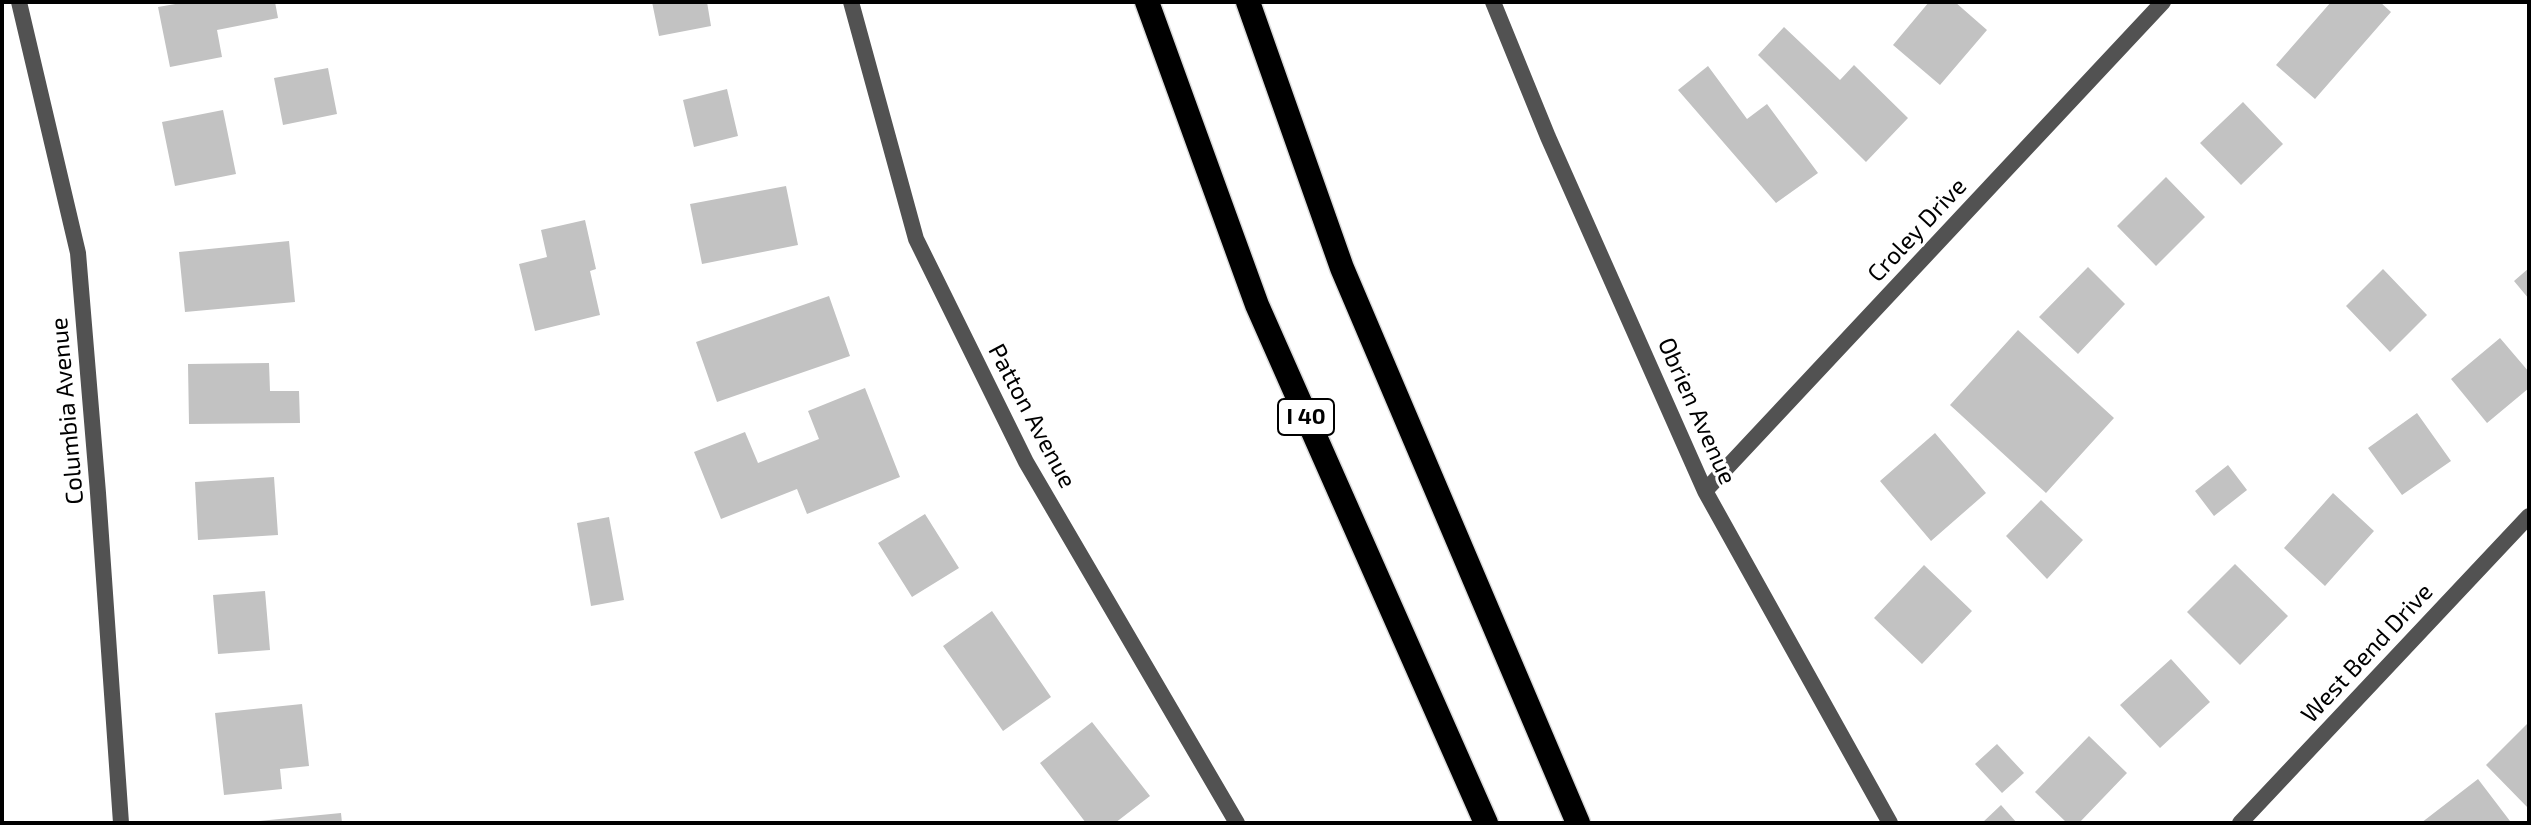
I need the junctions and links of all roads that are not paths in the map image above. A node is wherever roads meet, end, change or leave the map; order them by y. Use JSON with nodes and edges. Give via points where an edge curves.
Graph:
{"nodes":[{"id":1,"x":19,"y":2,"type":"edge"},
{"id":2,"x":851,"y":2,"type":"edge"},
{"id":3,"x":1147,"y":2,"type":"edge"},
{"id":4,"x":1248,"y":2,"type":"edge"},
{"id":5,"x":1493,"y":2,"type":"edge"},
{"id":6,"x":2163,"y":2,"type":"edge"},
{"id":7,"x":1705,"y":491,"type":"junction"},
{"id":8,"x":2529,"y":516,"type":"edge"},
{"id":9,"x":121,"y":823,"type":"edge"},
{"id":10,"x":1237,"y":823,"type":"edge"},
{"id":11,"x":1486,"y":823,"type":"edge"},
{"id":12,"x":1578,"y":823,"type":"edge"},
{"id":13,"x":1890,"y":823,"type":"edge"},
{"id":14,"x":2240,"y":823,"type":"edge"}],
"edges":[{"from":1,"to":9,"type":"street","name":"Columbia Avenue","via":[[78,253]]},
{"from":2,"to":10,"type":"street","name":"Patton Avenue","via":[[916,239],[1026,462]]},
{"from":3,"to":11,"type":"highway","number":"I 40","via":[[1257,305]]},
{"from":4,"to":12,"type":"highway","via":[[1342,268]]},
{"from":5,"to":7,"type":"street","name":"Obrien Avenue"},
{"from":6,"to":7,"type":"street","name":"Croley Drive"},
{"from":7,"to":13,"type":"street","name":"Obrien Avenue"},
{"from":8,"to":14,"type":"street","name":"West Bend Drive"}]}
